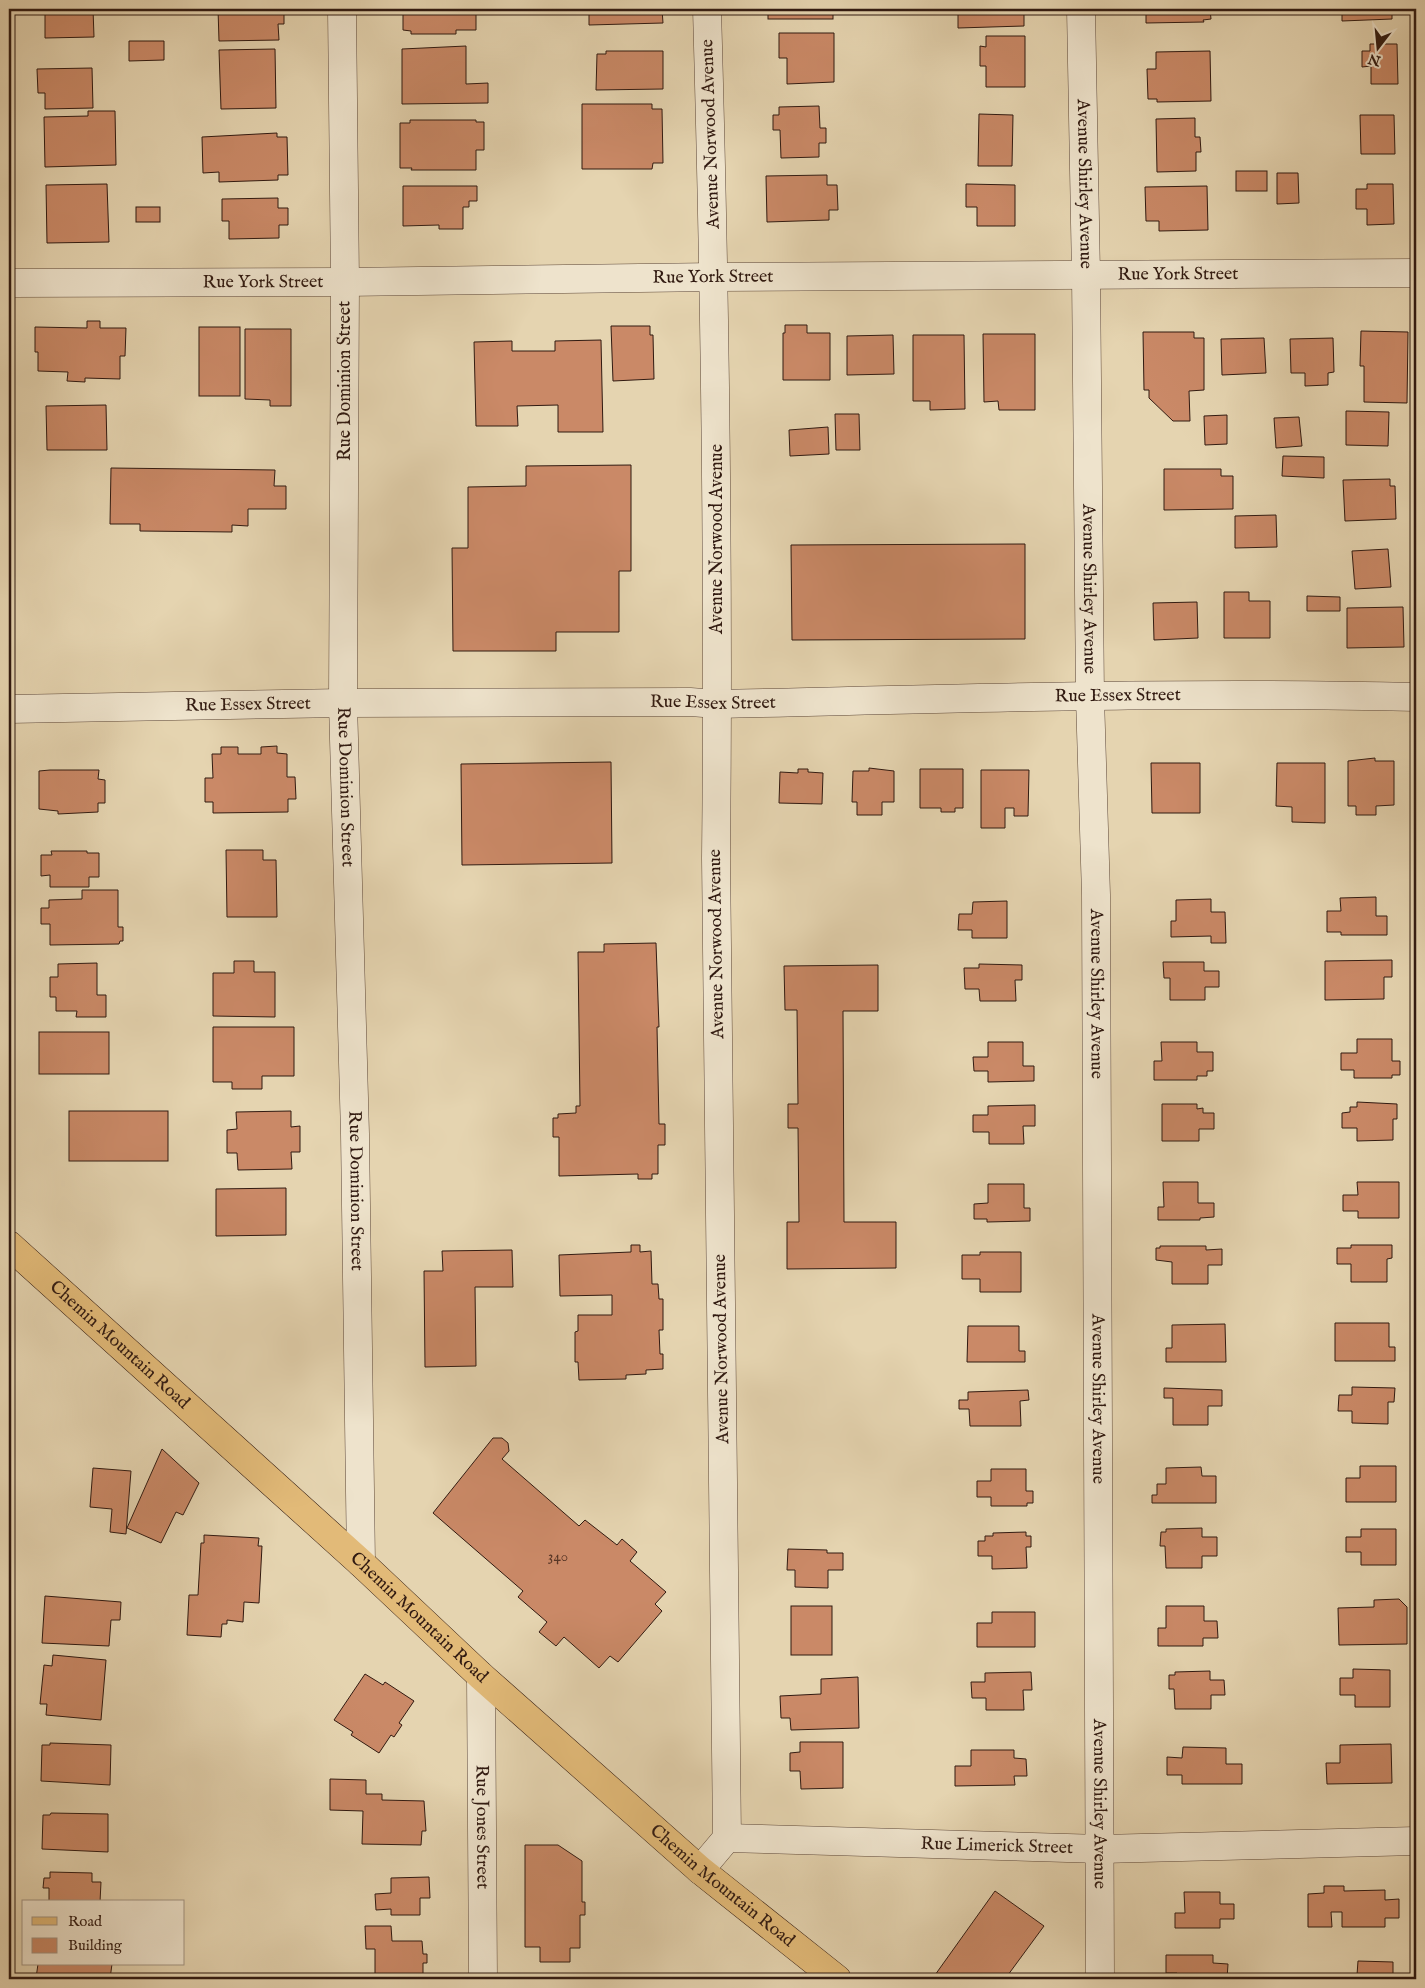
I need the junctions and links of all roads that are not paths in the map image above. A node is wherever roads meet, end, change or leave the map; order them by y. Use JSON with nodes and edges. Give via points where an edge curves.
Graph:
{"nodes":[{"id":1,"x":342,"y":9,"type":"edge"},
{"id":2,"x":707,"y":9,"type":"edge"},
{"id":3,"x":1081,"y":9,"type":"edge"},
{"id":4,"x":1416,"y":273,"type":"edge"},
{"id":5,"x":1086,"y":275,"type":"junction"},
{"id":6,"x":715,"y":277,"type":"junction"},
{"id":7,"x":345,"y":282,"type":"junction"},
{"id":8,"x":9,"y":283,"type":"edge"},
{"id":9,"x":1090,"y":697,"type":"junction"},
{"id":10,"x":1416,"y":698,"type":"edge"},
{"id":11,"x":343,"y":702,"type":"junction"},
{"id":12,"x":718,"y":704,"type":"junction"},
{"id":13,"x":9,"y":709,"type":"edge"},
{"id":14,"x":9,"y":1245,"type":"edge"},
{"id":15,"x":361,"y":1563,"type":"junction"},
{"id":16,"x":481,"y":1676,"type":"junction"},
{"id":17,"x":727,"y":1838,"type":"junction"},
{"id":18,"x":1416,"y":1841,"type":"edge"},
{"id":19,"x":1100,"y":1849,"type":"junction"},
{"id":20,"x":700,"y":1870,"type":"junction"},
{"id":21,"x":483,"y":1979,"type":"edge"},
{"id":22,"x":837,"y":1979,"type":"edge"},
{"id":23,"x":1100,"y":1979,"type":"edge"}],
"edges":[{"from":1,"to":7,"type":"street","name":"Rue Dominion Street"},
{"from":2,"to":6,"type":"street","name":"Avenue Norwood Avenue"},
{"from":3,"to":5,"type":"street","name":"Avenue Shirley Avenue"},
{"from":4,"to":5,"type":"street","name":"Rue York Street"},
{"from":5,"to":6,"type":"street","name":"Rue York Street"},
{"from":5,"to":9,"type":"street","name":"Avenue Shirley Avenue"},
{"from":6,"to":7,"type":"street","name":"Rue York Street"},
{"from":6,"to":12,"type":"street","name":"Avenue Norwood Avenue"},
{"from":7,"to":8,"type":"street","name":"Rue York Street"},
{"from":7,"to":11,"type":"street","name":"Rue Dominion Street"},
{"from":9,"to":10,"type":"street","name":"Rue Essex Street","via":[[1322,695]]},
{"from":9,"to":12,"type":"street","name":"Rue Essex Street"},
{"from":9,"to":19,"type":"street","name":"Avenue Shirley Avenue","via":[[1096,905]]},
{"from":11,"to":12,"type":"street","name":"Rue Essex Street"},
{"from":11,"to":13,"type":"street","name":"Rue Essex Street"},
{"from":11,"to":15,"type":"street","name":"Rue Dominion Street","via":[[355,1134]]},
{"from":12,"to":17,"type":"street","name":"Avenue Norwood Avenue","via":[[716,858]]},
{"from":14,"to":15,"type":"main road","name":"Chemin Mountain Road"},
{"from":15,"to":16,"type":"main road","name":"Chemin Mountain Road"},
{"from":16,"to":20,"type":"main road","name":"Chemin Mountain Road"},
{"from":16,"to":21,"type":"street","name":"Rue Jones Street"},
{"from":17,"to":19,"type":"street","name":"Rue Limerick Street"},
{"from":17,"to":20,"type":"street"},
{"from":18,"to":19,"type":"street","name":"Rue Limerick Street"},
{"from":19,"to":23,"type":"street","name":"Avenue Shirley Avenue"},
{"from":20,"to":22,"type":"main road","name":"Chemin Mountain Road"}]}
